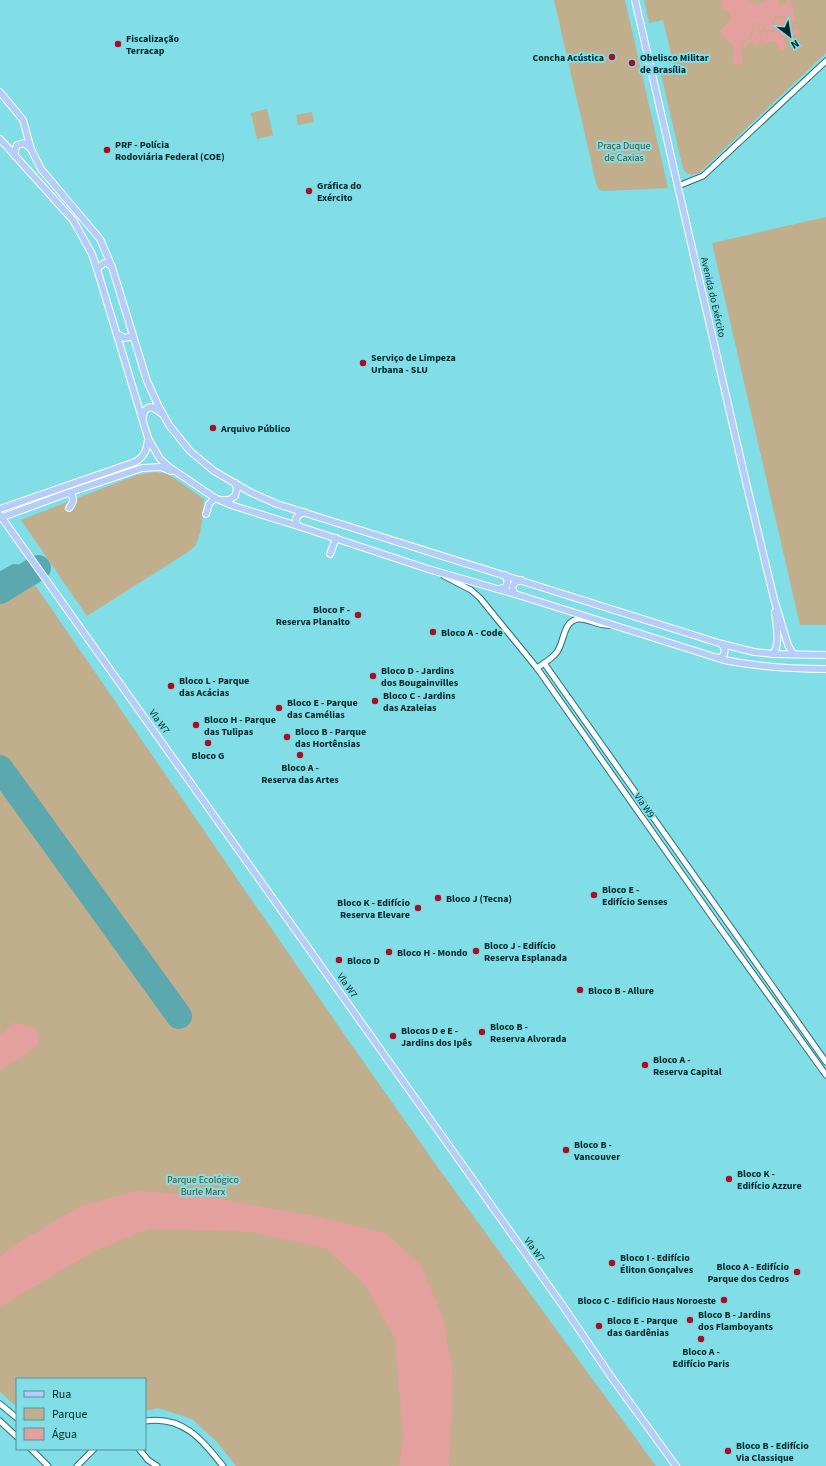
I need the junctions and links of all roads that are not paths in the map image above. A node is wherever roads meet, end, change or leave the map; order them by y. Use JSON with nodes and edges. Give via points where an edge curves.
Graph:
{"nodes":[{"id":1,"x":635,"y":0,"type":"edge"},
{"id":2,"x":826,"y":61,"type":"edge"},
{"id":3,"x":0,"y":92,"type":"edge"},
{"id":4,"x":0,"y":139,"type":"edge"},
{"id":5,"x":31,"y":149,"type":"junction"},
{"id":6,"x":15,"y":156,"type":"junction"},
{"id":7,"x":678,"y":186,"type":"junction"},
{"id":8,"x":112,"y":267,"type":"junction"},
{"id":9,"x":97,"y":270,"type":"junction"},
{"id":10,"x":117,"y":334,"type":"junction"},
{"id":11,"x":133,"y":336,"type":"junction"},
{"id":12,"x":162,"y":414,"type":"junction"},
{"id":13,"x":143,"y":420,"type":"junction"},
{"id":14,"x":148,"y":438,"type":"junction"},
{"id":15,"x":182,"y":477,"type":"junction"},
{"id":16,"x":235,"y":483,"type":"junction"},
{"id":17,"x":68,"y":493,"type":"junction"},
{"id":18,"x":217,"y":499,"type":"junction"},
{"id":19,"x":69,"y":508,"type":"dead end"},
{"id":20,"x":0,"y":509,"type":"edge"},
{"id":21,"x":304,"y":512,"type":"junction"},
{"id":22,"x":206,"y":514,"type":"dead end"},
{"id":23,"x":9,"y":515,"type":"junction"},
{"id":24,"x":0,"y":518,"type":"edge"},
{"id":25,"x":7,"y":525,"type":"junction"},
{"id":26,"x":298,"y":526,"type":"junction"},
{"id":27,"x":336,"y":538,"type":"junction"},
{"id":28,"x":330,"y":554,"type":"dead end"},
{"id":29,"x":428,"y":568,"type":"junction"},
{"id":30,"x":505,"y":575,"type":"junction"},
{"id":31,"x":521,"y":580,"type":"junction"},
{"id":32,"x":499,"y":589,"type":"junction"},
{"id":33,"x":515,"y":594,"type":"junction"},
{"id":34,"x":774,"y":599,"type":"junction"},
{"id":35,"x":612,"y":624,"type":"junction"},
{"id":36,"x":722,"y":644,"type":"junction"},
{"id":37,"x":773,"y":654,"type":"junction"},
{"id":38,"x":793,"y":654,"type":"junction"},
{"id":39,"x":826,"y":655,"type":"edge"},
{"id":40,"x":719,"y":658,"type":"junction"},
{"id":41,"x":544,"y":663,"type":"junction"},
{"id":42,"x":537,"y":668,"type":"junction"},
{"id":43,"x":826,"y":669,"type":"edge"},
{"id":44,"x":595,"y":734,"type":"junction"},
{"id":45,"x":587,"y":738,"type":"junction"},
{"id":46,"x":624,"y":775,"type":"junction"},
{"id":47,"x":617,"y":781,"type":"junction"},
{"id":48,"x":826,"y":1062,"type":"edge"},
{"id":49,"x":826,"y":1075,"type":"edge"},
{"id":50,"x":0,"y":1404,"type":"edge"},
{"id":51,"x":16,"y":1417,"type":"edge"},
{"id":52,"x":0,"y":1421,"type":"edge"},
{"id":53,"x":146,"y":1421,"type":"edge"},
{"id":54,"x":16,"y":1435,"type":"edge"},
{"id":55,"x":32,"y":1450,"type":"edge"},
{"id":56,"x":93,"y":1450,"type":"edge"},
{"id":57,"x":140,"y":1450,"type":"edge"},
{"id":58,"x":215,"y":1456,"type":"junction"},
{"id":59,"x":48,"y":1466,"type":"edge"},
{"id":60,"x":77,"y":1466,"type":"edge"},
{"id":61,"x":157,"y":1466,"type":"edge"},
{"id":62,"x":215,"y":1466,"type":"edge"},
{"id":63,"x":223,"y":1466,"type":"edge"},
{"id":64,"x":676,"y":1466,"type":"edge"}],
"edges":[{"from":1,"to":7,"type":"main road","name":"Avenida do Exército"},
{"from":2,"to":7,"type":"street","via":[[704,176]]},
{"from":3,"to":5,"type":"main road","via":[[23,120]]},
{"from":4,"to":6,"type":"main road"},
{"from":5,"to":6,"type":"main road","via":[[20,143],[15,150]]},
{"from":5,"to":8,"type":"main road","via":[[41,169],[100,239]]},
{"from":6,"to":9,"type":"main road","via":[[73,220],[92,254]]},
{"from":7,"to":34,"type":"main road","name":"Avenida do Exército"},
{"from":8,"to":9,"type":"main road","via":[[104,263]]},
{"from":8,"to":11,"type":"main road"},
{"from":9,"to":10,"type":"main road"},
{"from":10,"to":11,"type":"main road","via":[[126,338]]},
{"from":10,"to":13,"type":"main road"},
{"from":11,"to":12,"type":"main road","via":[[147,381]]},
{"from":12,"to":13,"type":"main road","via":[[152,407],[148,408],[144,411]]},
{"from":12,"to":16,"type":"main road","via":[[190,451]]},
{"from":13,"to":14,"type":"main road"},
{"from":14,"to":15,"type":"main road","via":[[160,459]]},
{"from":14,"to":20,"type":"main road","via":[[145,453],[135,462]]},
{"from":15,"to":17,"type":"main road","via":[[161,467],[142,468]]},
{"from":15,"to":18,"type":"main road"},
{"from":16,"to":18,"type":"main road","via":[[237,489],[234,496],[225,501]]},
{"from":16,"to":21,"type":"main road","via":[[277,504]]},
{"from":17,"to":19,"type":"main road","via":[[73,498],[73,504]]},
{"from":17,"to":23,"type":"main road"},
{"from":18,"to":22,"type":"main road","via":[[209,504]]},
{"from":18,"to":26,"type":"main road"},
{"from":21,"to":26,"type":"main road","via":[[295,519]]},
{"from":21,"to":30,"type":"main road"},
{"from":23,"to":24,"type":"main road"},
{"from":23,"to":25,"type":"main road"},
{"from":24,"to":25,"type":"main road","name":"Vla W7"},
{"from":25,"to":64,"type":"main road","name":"Vla W7"},
{"from":26,"to":27,"type":"main road"},
{"from":27,"to":28,"type":"main road"},
{"from":27,"to":29,"type":"main road"},
{"from":29,"to":32,"type":"main road"},
{"from":29,"to":42,"type":"street","name":"Via W9","via":[[458,582],[480,598]]},
{"from":30,"to":31,"type":"main road"},
{"from":30,"to":32,"type":"main road","via":[[508,583],[506,587]]},
{"from":31,"to":33,"type":"main road","via":[[512,586]]},
{"from":31,"to":36,"type":"main road"},
{"from":32,"to":33,"type":"main road"},
{"from":33,"to":35,"type":"main road"},
{"from":34,"to":37,"type":"main road","name":"Avenida do Exército","via":[[777,642]]},
{"from":34,"to":38,"type":"main road","name":"Avenida do Exército"},
{"from":35,"to":40,"type":"main road"},
{"from":35,"to":41,"type":"street","via":[[603,626],[576,619],[567,626],[557,652]]},
{"from":36,"to":37,"type":"main road"},
{"from":36,"to":40,"type":"main road","via":[[725,652]]},
{"from":37,"to":38,"type":"main road"},
{"from":38,"to":39,"type":"main road"},
{"from":40,"to":43,"type":"main road","via":[[774,668]]},
{"from":41,"to":42,"type":"street"},
{"from":41,"to":44,"type":"street","name":"Via W9"},
{"from":42,"to":45,"type":"street","name":"Via W9"},
{"from":44,"to":45,"type":"street"},
{"from":44,"to":46,"type":"street","name":"Via W9"},
{"from":45,"to":47,"type":"street","name":"Via W9"},
{"from":46,"to":47,"type":"street"},
{"from":46,"to":48,"type":"street","name":"Via W9"},
{"from":47,"to":49,"type":"street","name":"Via W9"},
{"from":50,"to":51,"type":"street"},
{"from":52,"to":54,"type":"street"},
{"from":53,"to":58,"type":"street","via":[[154,1419],[177,1424],[192,1432]]},
{"from":55,"to":59,"type":"street"},
{"from":56,"to":60,"type":"street"},
{"from":57,"to":61,"type":"street"},
{"from":58,"to":62,"type":"street"},
{"from":58,"to":63,"type":"street"}]}
